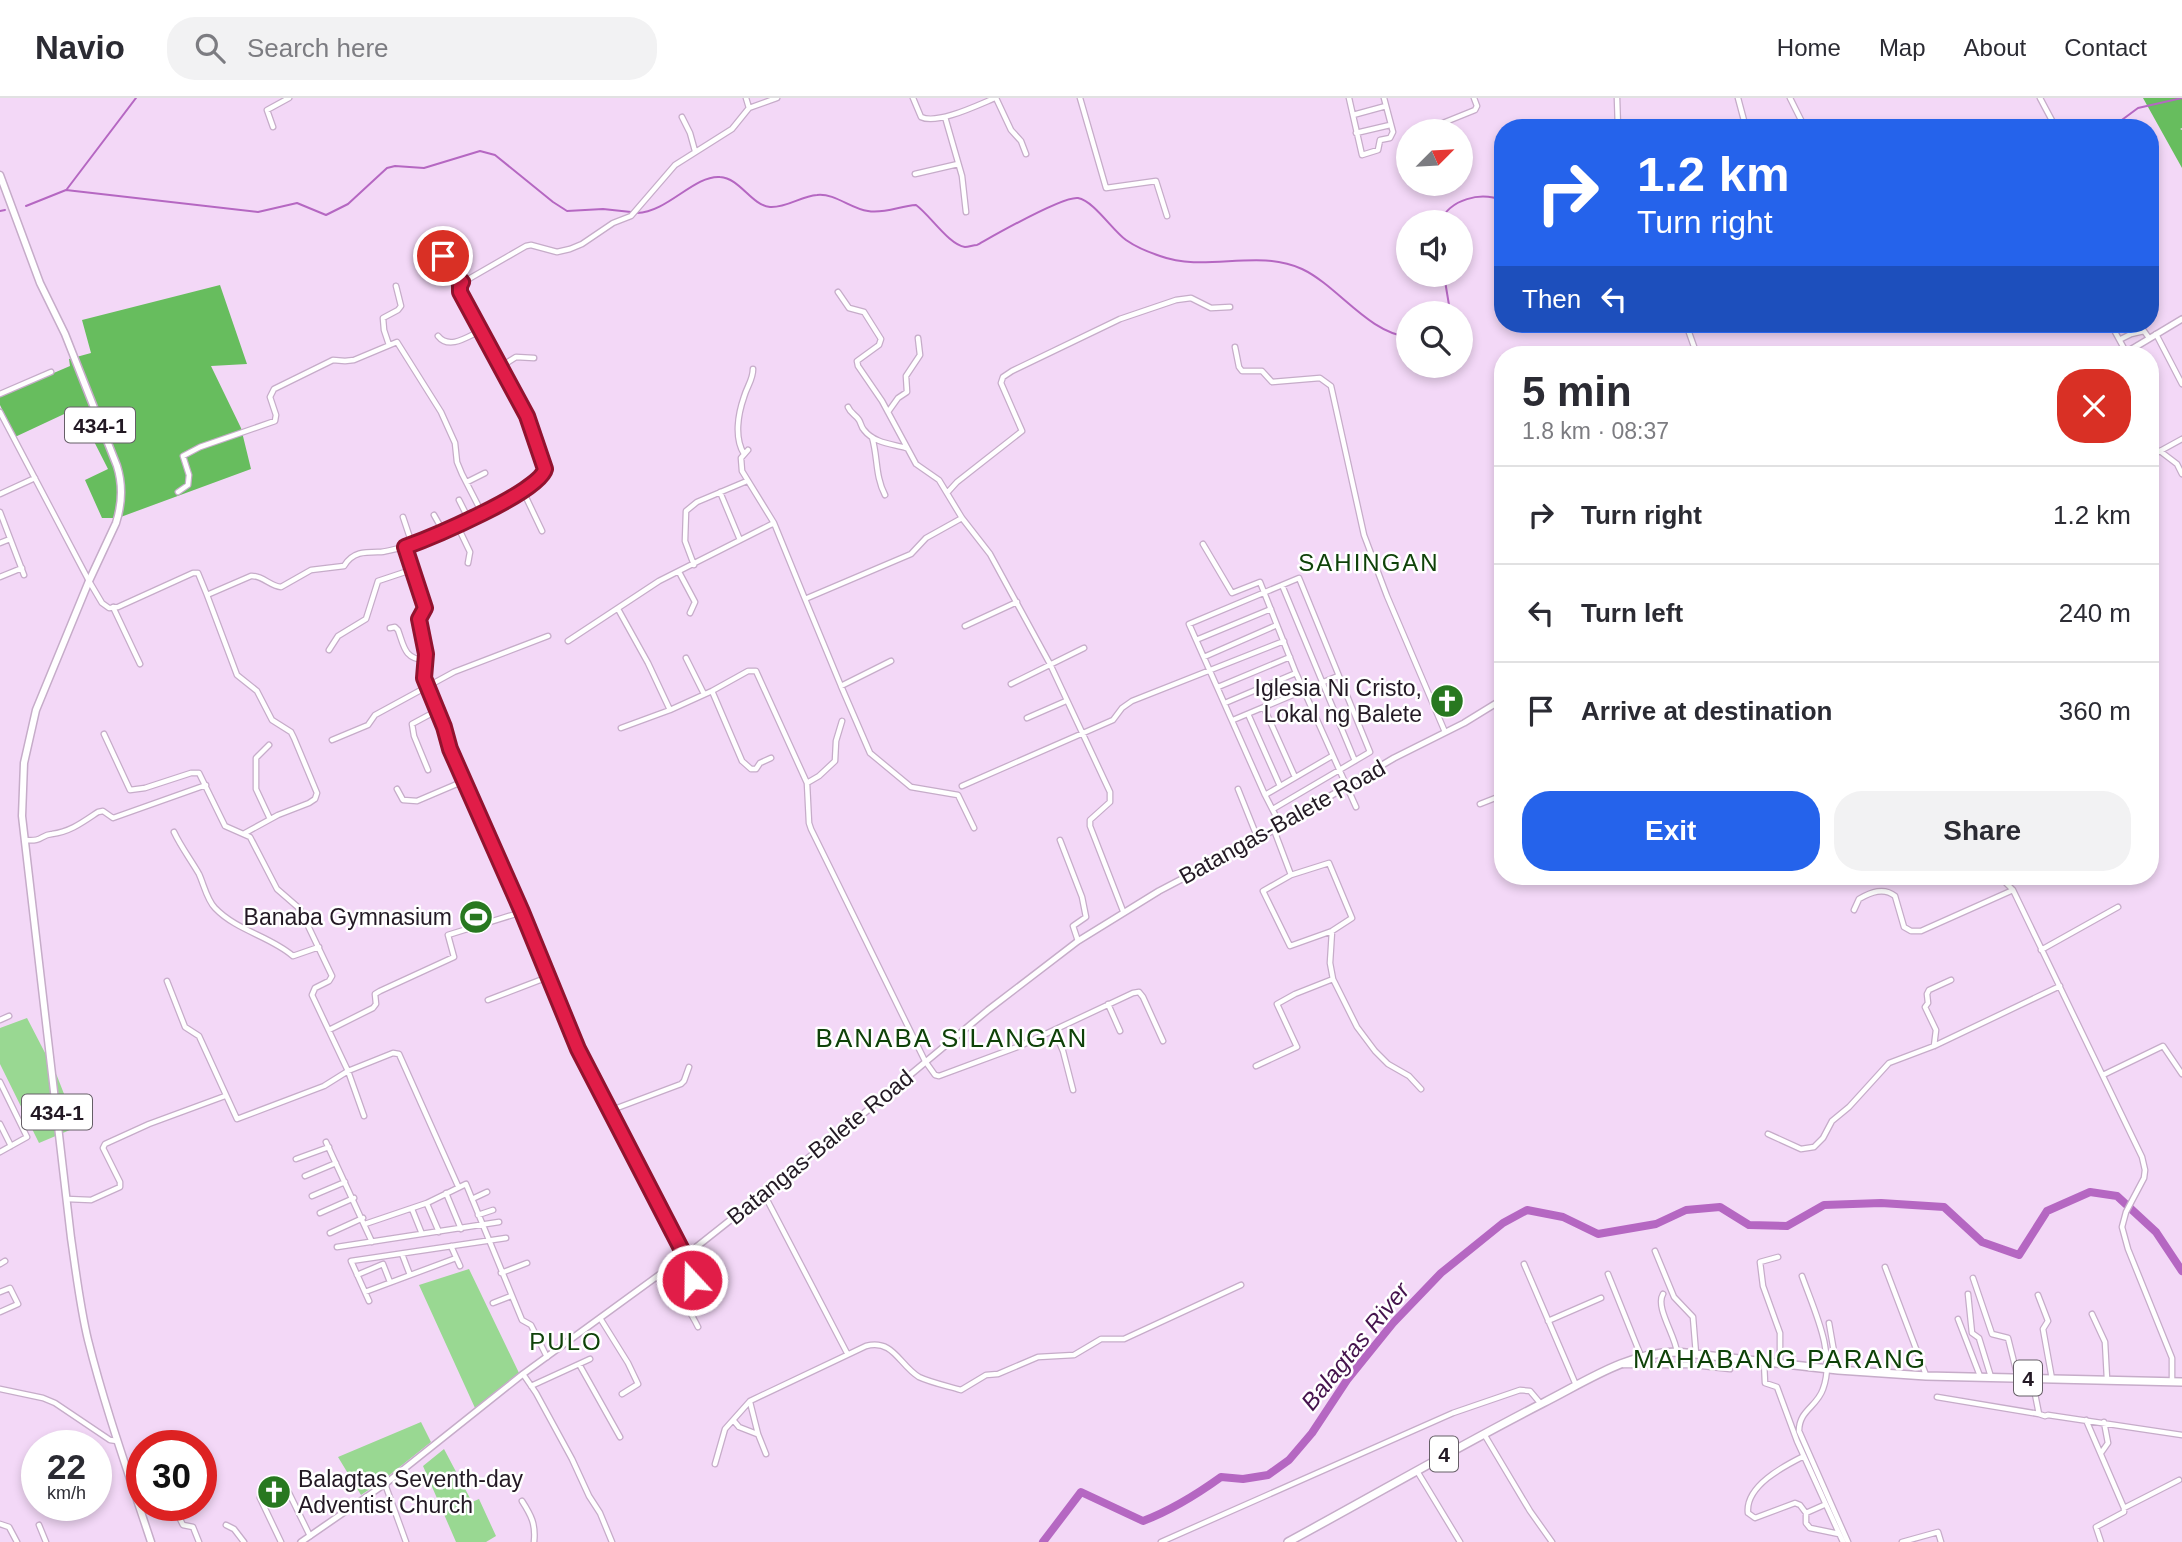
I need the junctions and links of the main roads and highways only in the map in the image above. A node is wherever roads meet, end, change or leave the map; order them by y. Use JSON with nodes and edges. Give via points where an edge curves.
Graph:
{"nodes":[{"id":1,"x":0,"y":175,"type":"edge"},
{"id":2,"x":2182,"y":319,"type":"edge"},
{"id":3,"x":2159,"y":332,"type":"edge"},
{"id":4,"x":2158,"y":333,"type":"edge"},
{"id":5,"x":2136,"y":346,"type":"edge"},
{"id":6,"x":1494,"y":705,"type":"edge"},
{"id":7,"x":2182,"y":1382,"type":"edge"},
{"id":8,"x":151,"y":1542,"type":"edge"},
{"id":9,"x":301,"y":1542,"type":"edge"},
{"id":10,"x":1288,"y":1542,"type":"edge"}],
"edges":[{"from":1,"to":8,"type":"main road","number":"434-1","via":[[119,474],[118,517],[30,730],[22,817],[84,1322]]},
{"from":2,"to":3,"type":"main road"},
{"from":4,"to":5,"type":"main road"},
{"from":6,"to":9,"type":"main road","name":"Batangas-Balete Road","via":[[1123,911],[1078,941],[685,1256],[523,1374],[385,1484]]},
{"from":7,"to":10,"type":"highway","number":"4","via":[[1926,1376],[1677,1352],[1641,1357],[1484,1433]]}]}
